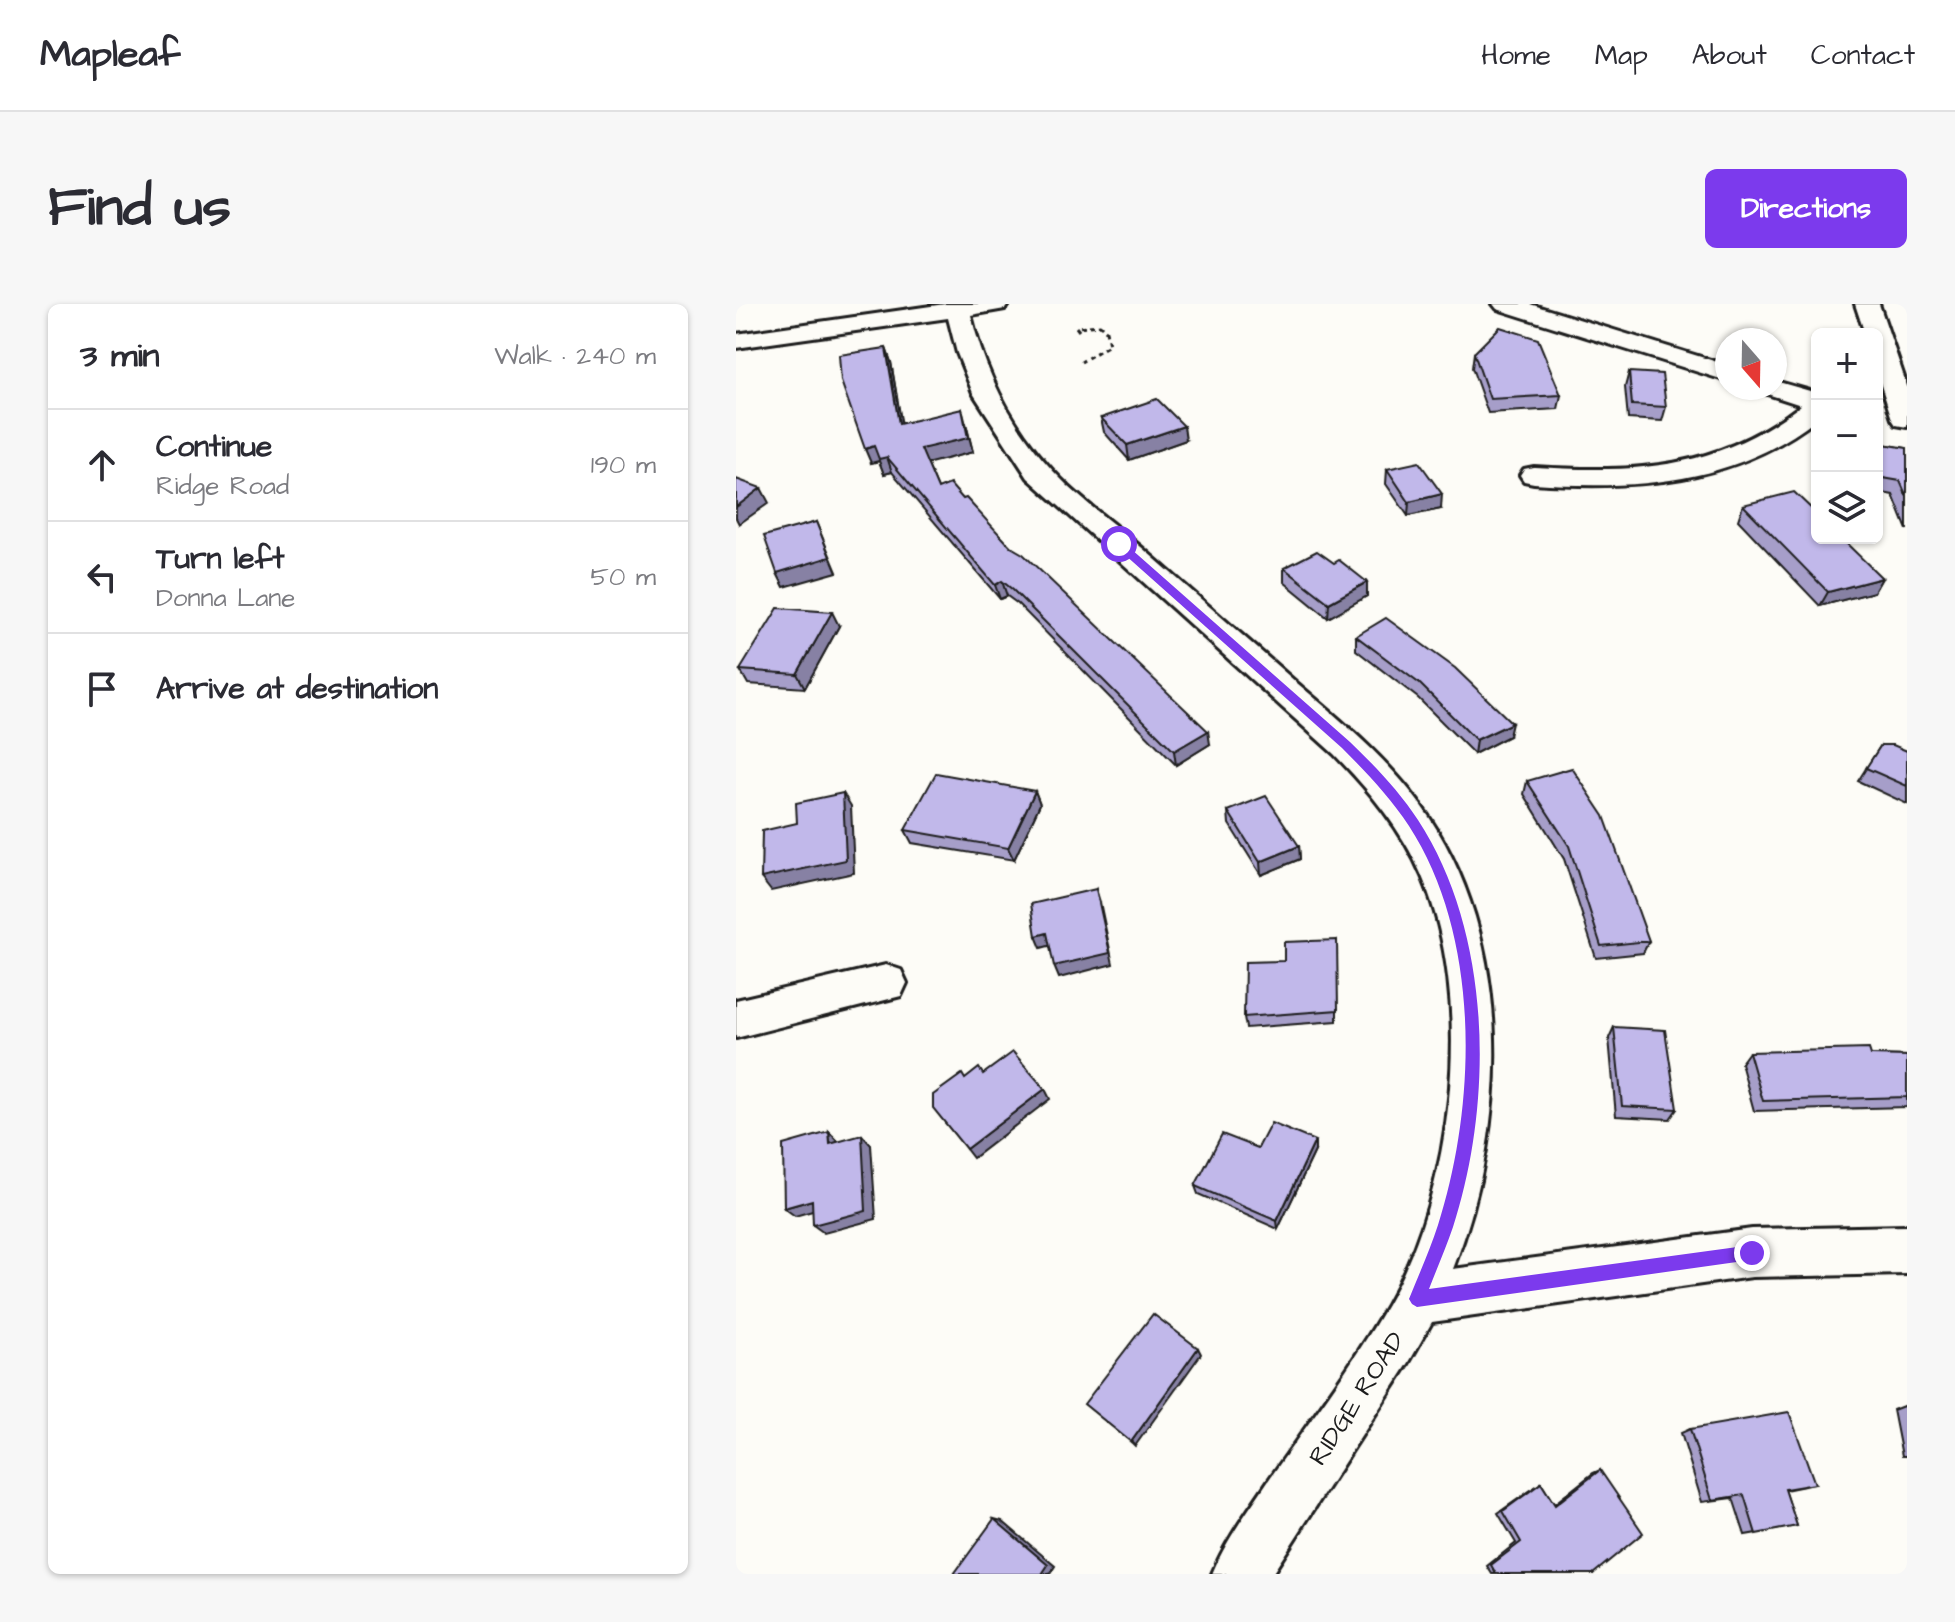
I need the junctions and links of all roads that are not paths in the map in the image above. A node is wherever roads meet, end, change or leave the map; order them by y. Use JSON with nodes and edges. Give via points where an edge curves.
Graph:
{"nodes":[{"id":1,"x":997,"y":304,"type":"edge"},
{"id":2,"x":1505,"y":304,"type":"edge"},
{"id":3,"x":1867,"y":304,"type":"edge"},
{"id":4,"x":957,"y":307,"type":"edge"},
{"id":5,"x":736,"y":341,"type":"edge"},
{"id":6,"x":1715,"y":369,"type":"edge"},
{"id":7,"x":1787,"y":393,"type":"edge"},
{"id":8,"x":1811,"y":402,"type":"edge"},
{"id":9,"x":1811,"y":410,"type":"edge"},
{"id":10,"x":1883,"y":414,"type":"edge"},
{"id":11,"x":1906,"y":419,"type":"edge"},
{"id":12,"x":1534,"y":475,"type":"dead end"},
{"id":13,"x":886,"y":983,"type":"dead end"},
{"id":14,"x":736,"y":1019,"type":"edge"},
{"id":15,"x":1907,"y":1250,"type":"edge"},
{"id":16,"x":1417,"y":1299,"type":"junction"},
{"id":17,"x":1240,"y":1574,"type":"edge"}],
"edges":[{"from":1,"to":4,"type":"street"},
{"from":2,"to":6,"type":"street"},
{"from":3,"to":11,"type":"street"},
{"from":4,"to":5,"type":"street"},
{"from":4,"to":16,"type":"street","name":"RIDGE ROAD","via":[[980,386],[1038,472],[1379,778],[1414,824],[1441,875],[1460,933],[1471,1000],[1472,1074],[1462,1159],[1446,1226]]},
{"from":7,"to":8,"type":"street"},
{"from":9,"to":12,"type":"street","via":[[1764,445],[1706,467],[1622,479]]},
{"from":10,"to":11,"type":"street"},
{"from":13,"to":14,"type":"street"},
{"from":15,"to":16,"type":"street","via":[[1752,1253]]},
{"from":16,"to":17,"type":"street","name":"RIDGE ROAD"}]}
